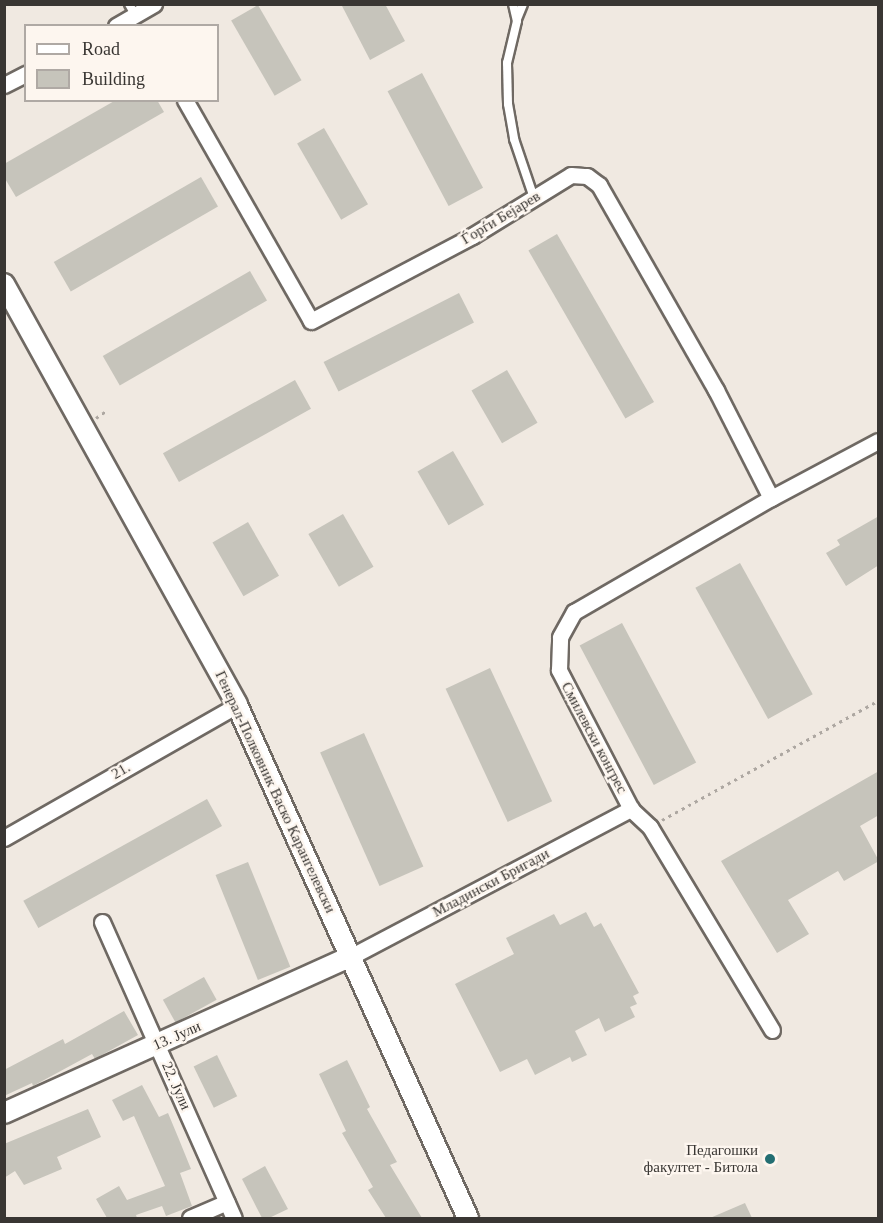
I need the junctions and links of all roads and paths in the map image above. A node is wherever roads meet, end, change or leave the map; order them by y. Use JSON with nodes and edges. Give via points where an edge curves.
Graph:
{"nodes":[{"id":1,"x":154,"y":4,"type":"edge"},
{"id":2,"x":513,"y":4,"type":"edge"},
{"id":3,"x":522,"y":4,"type":"edge"},
{"id":4,"x":135,"y":15,"type":"edge"},
{"id":5,"x":517,"y":21,"type":"junction"},
{"id":6,"x":119,"y":24,"type":"edge"},
{"id":7,"x":24,"y":75,"type":"edge"},
{"id":8,"x":4,"y":85,"type":"edge"},
{"id":9,"x":186,"y":102,"type":"edge"},
{"id":10,"x":534,"y":198,"type":"junction"},
{"id":11,"x":4,"y":284,"type":"edge"},
{"id":12,"x":879,"y":441,"type":"edge"},
{"id":13,"x":771,"y":498,"type":"junction"},
{"id":14,"x":879,"y":701,"type":"edge"},
{"id":15,"x":237,"y":705,"type":"junction"},
{"id":16,"x":631,"y":809,"type":"junction"},
{"id":17,"x":650,"y":827,"type":"junction"},
{"id":18,"x":4,"y":838,"type":"edge"},
{"id":19,"x":102,"y":922,"type":"dead end"},
{"id":20,"x":350,"y":957,"type":"junction"},
{"id":21,"x":772,"y":1030,"type":"dead end"},
{"id":22,"x":158,"y":1044,"type":"junction"},
{"id":23,"x":4,"y":1113,"type":"edge"},
{"id":24,"x":227,"y":1202,"type":"junction"},
{"id":25,"x":190,"y":1218,"type":"edge"},
{"id":26,"x":234,"y":1218,"type":"edge"},
{"id":27,"x":468,"y":1218,"type":"edge"}],
"edges":[{"from":1,"to":4,"type":"street"},
{"from":2,"to":5,"type":"lane"},
{"from":3,"to":5,"type":"lane"},
{"from":4,"to":6,"type":"street"},
{"from":5,"to":10,"type":"lane","via":[[507,63],[508,104],[513,139]]},
{"from":7,"to":8,"type":"street"},
{"from":9,"to":10,"type":"street","name":"Ѓорѓи Бејарев","via":[[311,321],[472,236]]},
{"from":10,"to":13,"type":"street","name":"Ѓорѓи Бејарев","via":[[571,175],[587,176],[599,185],[716,390]]},
{"from":11,"to":15,"type":"street","name":"Генерал-Полковник Васко Карангелевски"},
{"from":12,"to":13,"type":"street","name":"Смилевски конгрес"},
{"from":13,"to":16,"type":"street","name":"Смилевски конгрес","via":[[574,612],[560,637],[559,670]]},
{"from":14,"to":17,"type":"path"},
{"from":15,"to":18,"type":"street","name":"21."},
{"from":15,"to":20,"type":"street","name":"Генерал-Полковник Васко Карангелевски"},
{"from":16,"to":17,"type":"street","name":"Смилевски конгрес"},
{"from":16,"to":20,"type":"street","name":"Младински Бригади"},
{"from":17,"to":21,"type":"street","name":"Смилевски конгрес"},
{"from":19,"to":22,"type":"street","name":"22. Јули"},
{"from":20,"to":22,"type":"street","name":"13. Јули"},
{"from":20,"to":27,"type":"street","name":"Генерал-Полковник Васко Карангелевски"},
{"from":22,"to":23,"type":"street","name":"13. Јули"},
{"from":22,"to":24,"type":"street","name":"22. Јули"},
{"from":24,"to":25,"type":"street"},
{"from":24,"to":26,"type":"street","name":"22. Јули"}]}
